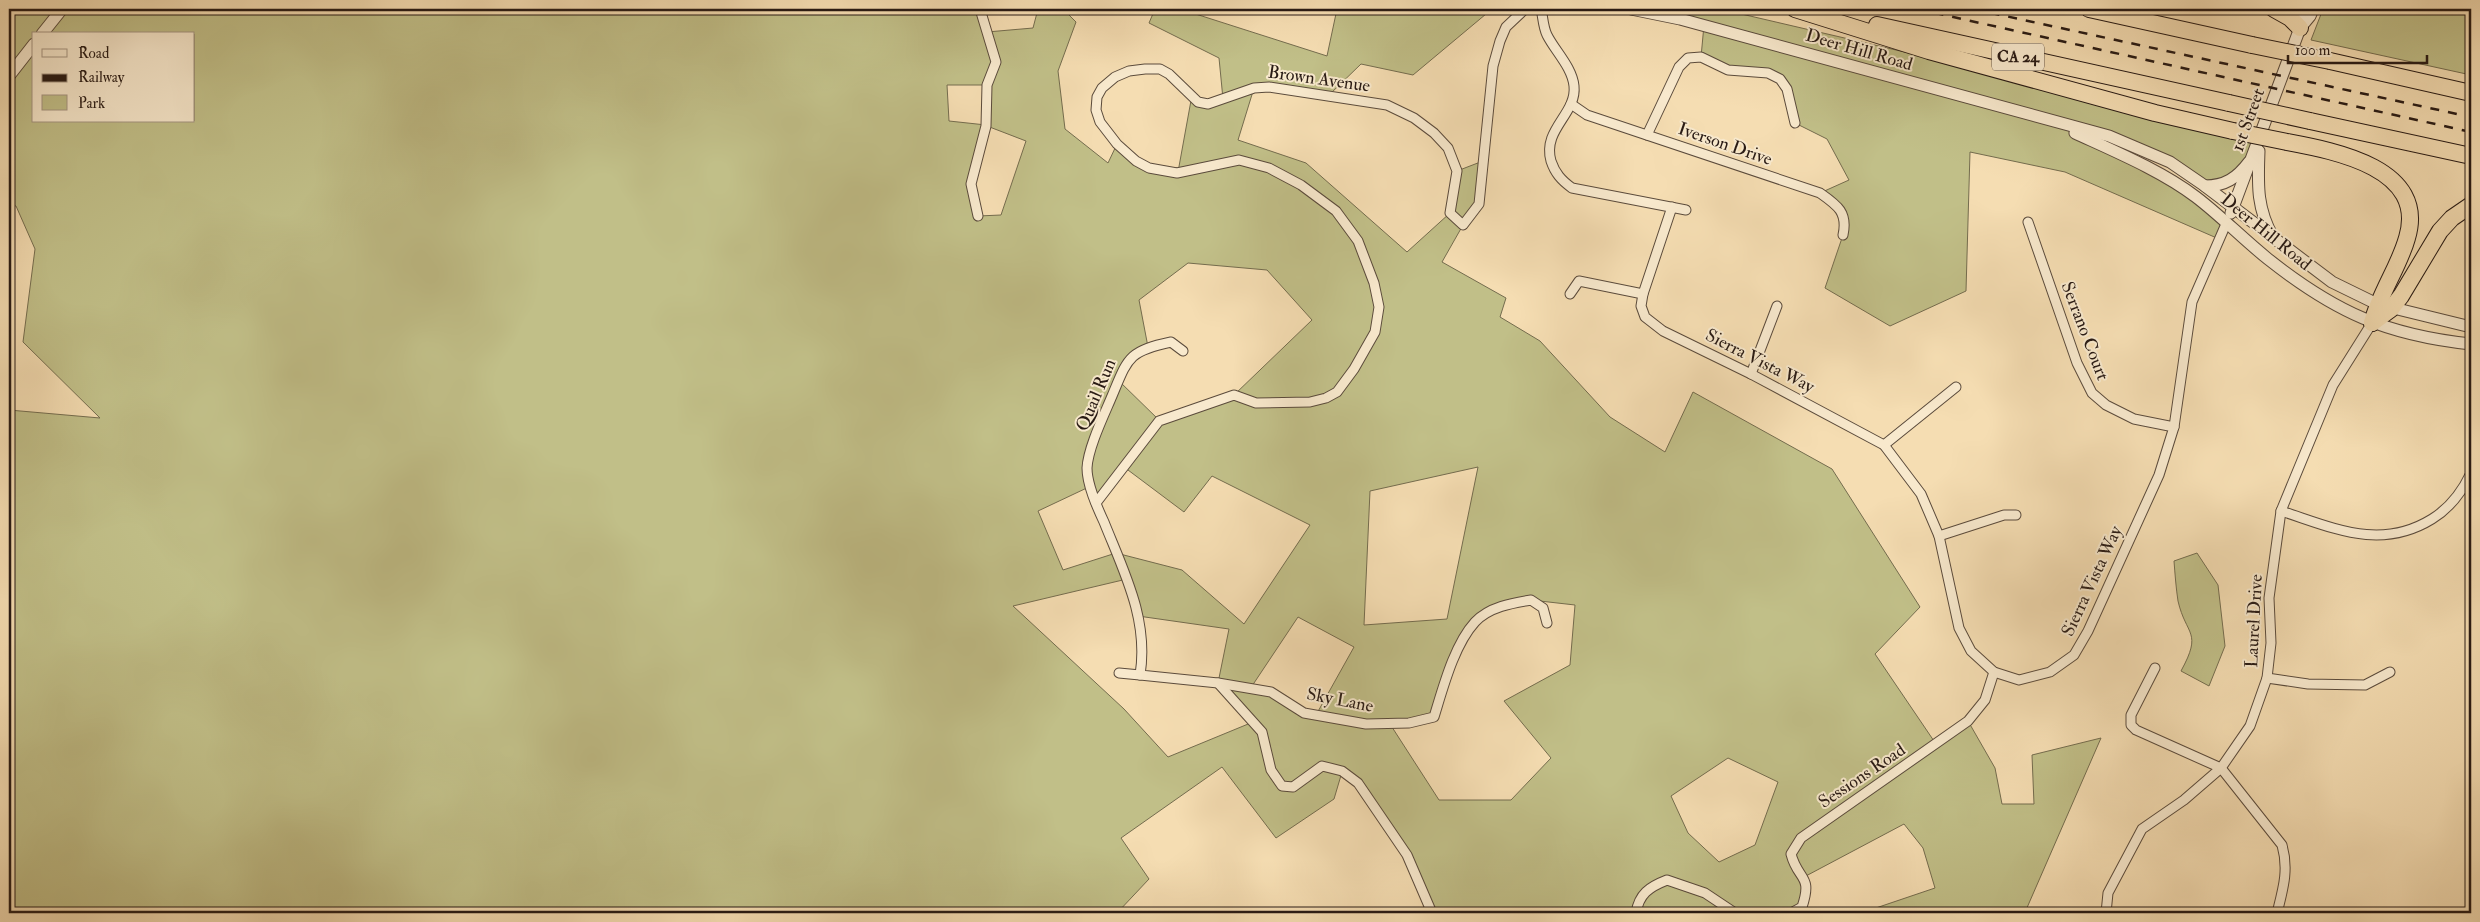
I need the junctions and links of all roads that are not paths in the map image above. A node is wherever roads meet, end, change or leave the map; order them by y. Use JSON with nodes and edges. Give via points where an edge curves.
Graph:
{"nodes":[{"id":1,"x":62,"y":9,"type":"edge"},
{"id":2,"x":980,"y":9,"type":"edge"},
{"id":3,"x":1525,"y":9,"type":"edge"},
{"id":4,"x":1541,"y":9,"type":"edge"},
{"id":5,"x":1631,"y":9,"type":"edge"},
{"id":6,"x":1795,"y":9,"type":"edge"},
{"id":7,"x":1807,"y":9,"type":"edge"},
{"id":8,"x":2088,"y":9,"type":"edge"},
{"id":9,"x":2274,"y":9,"type":"edge"},
{"id":10,"x":2299,"y":9,"type":"edge"},
{"id":11,"x":2313,"y":9,"type":"edge"},
{"id":12,"x":2300,"y":28,"type":"junction"},
{"id":13,"x":44,"y":32,"type":"edge"},
{"id":14,"x":32,"y":47,"type":"edge"},
{"id":15,"x":9,"y":76,"type":"edge"},
{"id":16,"x":2471,"y":93,"type":"edge"},
{"id":17,"x":1571,"y":104,"type":"junction"},
{"id":18,"x":2048,"y":121,"type":"junction"},
{"id":19,"x":1795,"y":123,"type":"dead end"},
{"id":20,"x":1647,"y":135,"type":"junction"},
{"id":21,"x":2257,"y":148,"type":"junction"},
{"id":22,"x":2471,"y":156,"type":"edge"},
{"id":23,"x":2205,"y":186,"type":"junction"},
{"id":24,"x":2471,"y":204,"type":"edge"},
{"id":25,"x":1672,"y":207,"type":"junction"},
{"id":26,"x":2234,"y":209,"type":"junction"},
{"id":27,"x":1686,"y":210,"type":"dead end"},
{"id":28,"x":978,"y":216,"type":"dead end"},
{"id":29,"x":2028,"y":222,"type":"dead end"},
{"id":30,"x":2226,"y":224,"type":"junction"},
{"id":31,"x":1843,"y":235,"type":"dead end"},
{"id":32,"x":2275,"y":241,"type":"junction"},
{"id":33,"x":1570,"y":294,"type":"dead end"},
{"id":34,"x":1643,"y":294,"type":"junction"},
{"id":35,"x":1777,"y":306,"type":"dead end"},
{"id":36,"x":2384,"y":306,"type":"junction"},
{"id":37,"x":2372,"y":322,"type":"junction"},
{"id":38,"x":2471,"y":327,"type":"edge"},
{"id":39,"x":2471,"y":344,"type":"edge"},
{"id":40,"x":1183,"y":351,"type":"dead end"},
{"id":41,"x":1751,"y":374,"type":"junction"},
{"id":42,"x":1956,"y":387,"type":"dead end"},
{"id":43,"x":2174,"y":427,"type":"junction"},
{"id":44,"x":1884,"y":445,"type":"junction"},
{"id":45,"x":2471,"y":473,"type":"edge"},
{"id":46,"x":1096,"y":503,"type":"junction"},
{"id":47,"x":2282,"y":511,"type":"junction"},
{"id":48,"x":2016,"y":515,"type":"dead end"},
{"id":49,"x":1940,"y":536,"type":"junction"},
{"id":50,"x":1547,"y":623,"type":"dead end"},
{"id":51,"x":2155,"y":668,"type":"dead end"},
{"id":52,"x":1994,"y":672,"type":"junction"},
{"id":53,"x":2390,"y":672,"type":"dead end"},
{"id":54,"x":1119,"y":673,"type":"dead end"},
{"id":55,"x":1140,"y":674,"type":"junction"},
{"id":56,"x":2267,"y":678,"type":"junction"},
{"id":57,"x":1218,"y":683,"type":"junction"},
{"id":58,"x":2221,"y":768,"type":"junction"},
{"id":59,"x":1432,"y":913,"type":"edge"},
{"id":60,"x":1636,"y":913,"type":"edge"},
{"id":61,"x":1735,"y":913,"type":"edge"},
{"id":62,"x":1792,"y":913,"type":"edge"},
{"id":63,"x":2106,"y":913,"type":"edge"},
{"id":64,"x":2276,"y":913,"type":"edge"}],
"edges":[{"from":1,"to":13,"type":"street"},
{"from":2,"to":28,"type":"street","via":[[996,62],[987,85],[986,126],[971,184]]},
{"from":3,"to":46,"type":"street","name":"Brown Avenue","via":[[1506,27],[1495,58],[1480,204],[1463,225],[1450,213],[1457,171],[1448,148],[1414,118],[1388,105],[1269,87],[1254,88],[1208,104],[1198,102],[1160,69],[1129,71],[1102,88],[1096,110],[1100,122],[1136,161],[1150,168],[1178,173],[1239,160],[1269,168],[1301,185],[1336,211],[1358,241],[1374,283],[1379,307],[1375,332],[1337,392],[1310,402],[1256,402],[1234,395],[1159,421]]},
{"from":4,"to":17,"type":"street","via":[[1546,33],[1572,79]]},
{"from":5,"to":18,"type":"street","name":"Deer Hill Road","via":[[1680,19]]},
{"from":6,"to":36,"type":"highway","bridge":true,"via":[[1929,51],[2171,117],[2334,153],[2370,165],[2390,178],[2403,195],[2409,214],[2408,235]]},
{"from":7,"to":22,"type":"highway","number":"CA 24","bridge":true},
{"from":8,"to":16,"type":"highway","bridge":true},
{"from":9,"to":12,"type":"highway"},
{"from":10,"to":12,"type":"street","name":"1st Street"},
{"from":11,"to":12,"type":"street","name":"1st Street"},
{"from":12,"to":21,"type":"street","name":"1st Street"},
{"from":14,"to":15,"type":"street"},
{"from":17,"to":20,"type":"street","name":"Iverson Drive","via":[[1587,115]]},
{"from":17,"to":25,"type":"street","via":[[1550,140],[1553,168],[1561,180],[1572,188]]},
{"from":18,"to":23,"type":"street","name":"Deer Hill Road","via":[[2109,136],[2170,162]]},
{"from":18,"to":30,"type":"street","name":"Deer Hill Road","via":[[2164,177],[2195,196]]},
{"from":19,"to":20,"type":"street","via":[[1787,90],[1780,79],[1768,73],[1728,70],[1701,57],[1688,58],[1679,67]]},
{"from":20,"to":31,"type":"street","name":"Iverson Drive","via":[[1820,193],[1838,207],[1846,224]]},
{"from":21,"to":23,"type":"street","via":[[2243,170],[2230,181],[2219,186]]},
{"from":21,"to":26,"type":"street","name":"1st Street"},
{"from":21,"to":32,"type":"street","via":[[2257,192]]},
{"from":23,"to":26,"type":"street","name":"Deer Hill Road"},
{"from":24,"to":36,"type":"highway","via":[[2452,218],[2434,238]]},
{"from":25,"to":27,"type":"street"},
{"from":25,"to":34,"type":"street"},
{"from":26,"to":30,"type":"street","name":"1st Street"},
{"from":26,"to":32,"type":"street","name":"Deer Hill Road"},
{"from":29,"to":43,"type":"street","name":"Serrano Court","via":[[2077,363],[2092,393],[2106,405],[2134,419]]},
{"from":30,"to":37,"type":"street","name":"Deer Hill Road","via":[[2319,296]]},
{"from":30,"to":43,"type":"street","name":"Sierra Vista Way","via":[[2192,302]]},
{"from":32,"to":36,"type":"street","name":"Deer Hill Road","via":[[2332,282]]},
{"from":33,"to":34,"type":"street","via":[[1579,281]]},
{"from":34,"to":41,"type":"street","name":"Sierra Vista Way","via":[[1641,306],[1645,317],[1662,331]]},
{"from":35,"to":41,"type":"street"},
{"from":36,"to":37,"type":"highway"},
{"from":36,"to":38,"type":"street","name":"Deer Hill Road"},
{"from":37,"to":39,"type":"street","name":"Deer Hill Road","via":[[2401,333]]},
{"from":37,"to":47,"type":"street","name":"Laurel Drive","via":[[2332,385]]},
{"from":40,"to":46,"type":"street","name":"Quail Run","via":[[1171,342],[1148,347],[1128,360],[1097,432],[1087,468]]},
{"from":41,"to":44,"type":"street","name":"Sierra Vista Way"},
{"from":42,"to":44,"type":"street"},
{"from":43,"to":52,"type":"street","name":"Sierra Vista Way","via":[[2159,474],[2074,655],[2050,672],[2019,680]]},
{"from":44,"to":49,"type":"street","name":"Sierra Vista Way","via":[[1921,494]]},
{"from":45,"to":47,"type":"street","via":[[2452,503],[2437,516],[2415,529],[2398,534],[2379,536],[2345,532]]},
{"from":46,"to":55,"type":"street","via":[[1133,595],[1143,634]]},
{"from":47,"to":56,"type":"street","name":"Laurel Drive","via":[[2269,598],[2271,643]]},
{"from":48,"to":49,"type":"street","via":[[2004,515]]},
{"from":49,"to":52,"type":"street","name":"Sierra Vista Way","via":[[1958,628],[1972,651]]},
{"from":50,"to":57,"type":"street","name":"Sky Lane","via":[[1543,608],[1531,600],[1494,610],[1476,622],[1448,674],[1434,717],[1409,723],[1366,724],[1304,713],[1271,692]]},
{"from":51,"to":58,"type":"street","via":[[2131,714],[2130,725]]},
{"from":52,"to":62,"type":"street","name":"Sessions Road","via":[[1985,700],[1968,721],[1801,838],[1791,854],[1808,890],[1802,907]]},
{"from":53,"to":56,"type":"street","via":[[2365,685],[2308,684]]},
{"from":54,"to":55,"type":"street","name":"Sky Lane"},
{"from":55,"to":57,"type":"street","name":"Sky Lane"},
{"from":56,"to":58,"type":"street","name":"Laurel Drive","via":[[2250,726]]},
{"from":57,"to":59,"type":"street","via":[[1262,732],[1271,770],[1282,786],[1293,787],[1322,766],[1342,771],[1358,783],[1407,855]]},
{"from":58,"to":63,"type":"street","name":"Laurel Drive","via":[[2184,800],[2142,829],[2108,893]]},
{"from":58,"to":64,"type":"street","via":[[2282,845],[2286,881]]},
{"from":60,"to":61,"type":"street","via":[[1639,898],[1652,886],[1667,880],[1704,893]]}]}
